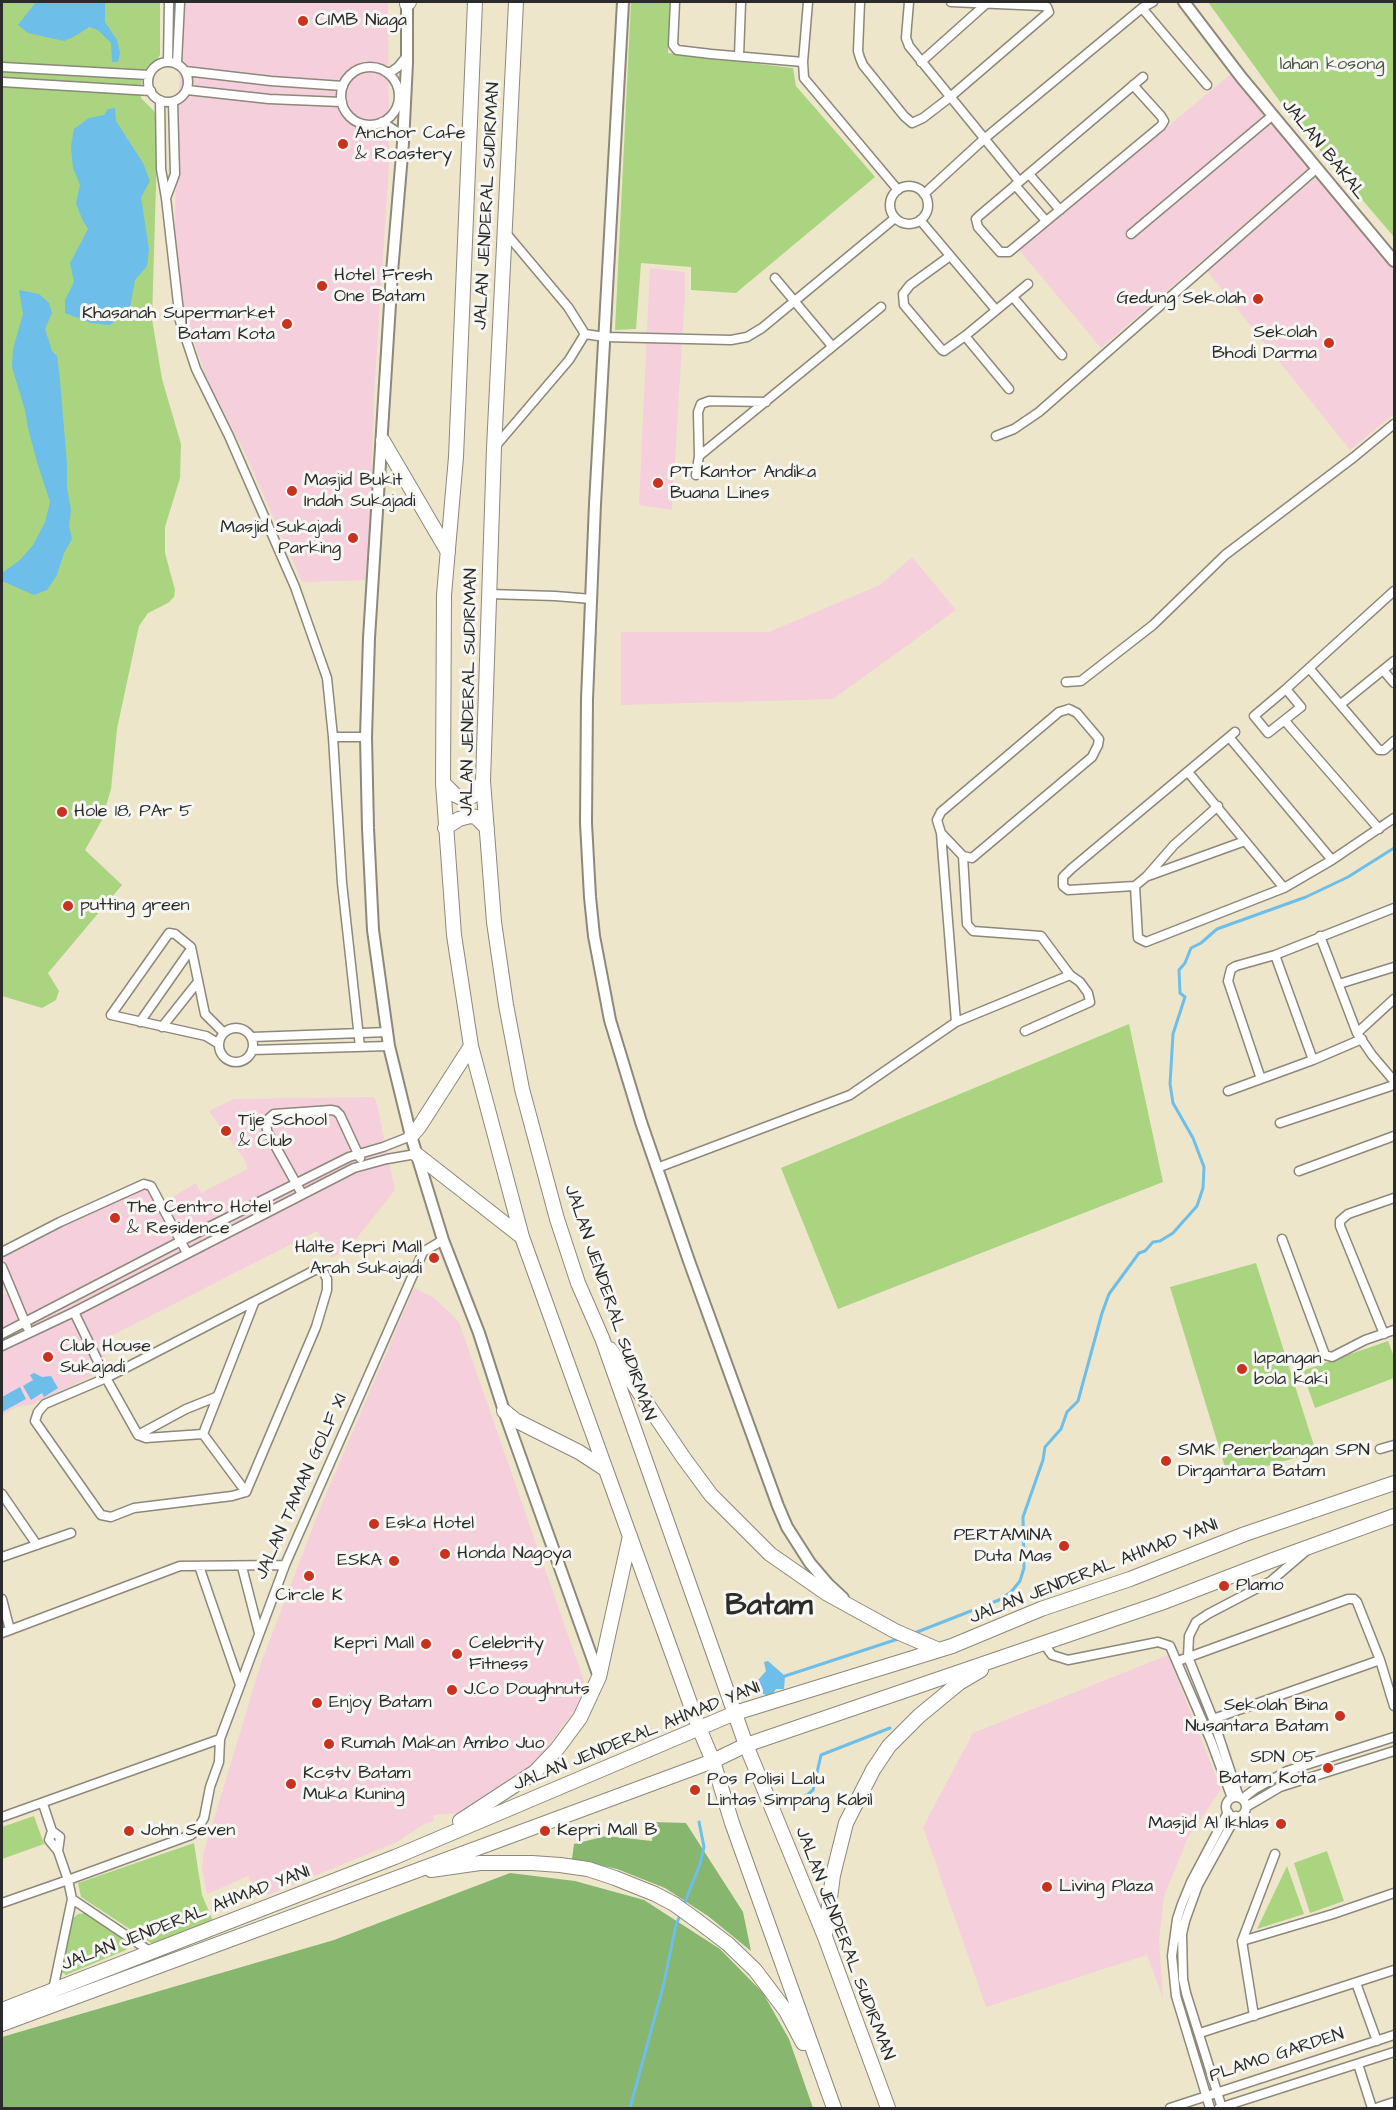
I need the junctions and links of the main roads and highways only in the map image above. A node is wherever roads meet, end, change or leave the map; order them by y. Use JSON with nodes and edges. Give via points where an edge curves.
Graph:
{"nodes":[{"id":1,"x":476,"y":2,"type":"edge"},
{"id":2,"x":516,"y":2,"type":"edge"},
{"id":3,"x":383,"y":441,"type":"road end"},
{"id":4,"x":448,"y":552,"type":"junction"},
{"id":5,"x":483,"y":781,"type":"junction"},
{"id":6,"x":443,"y":783,"type":"junction"},
{"id":7,"x":445,"y":828,"type":"junction"},
{"id":8,"x":487,"y":828,"type":"junction"},
{"id":9,"x":471,"y":1046,"type":"junction"},
{"id":10,"x":411,"y":1136,"type":"road end"},
{"id":11,"x":416,"y":1154,"type":"road end"},
{"id":12,"x":522,"y":1237,"type":"junction"},
{"id":13,"x":602,"y":1338,"type":"junction"},
{"id":14,"x":504,"y":1411,"type":"road end"},
{"id":15,"x":605,"y":1469,"type":"junction"},
{"id":16,"x":1395,"y":1483,"type":"edge"},
{"id":17,"x":1395,"y":1516,"type":"edge"},
{"id":18,"x":631,"y":1535,"type":"junction"},
{"id":19,"x":946,"y":1648,"type":"junction"},
{"id":20,"x":998,"y":1659,"type":"junction"},
{"id":21,"x":961,"y":1670,"type":"junction"},
{"id":22,"x":735,"y":1713,"type":"junction"},
{"id":23,"x":699,"y":1728,"type":"junction"},
{"id":24,"x":746,"y":1746,"type":"junction"},
{"id":25,"x":712,"y":1761,"type":"junction"},
{"id":26,"x":395,"y":1857,"type":"junction"},
{"id":27,"x":406,"y":1874,"type":"junction"},
{"id":28,"x":326,"y":1883,"type":"junction"},
{"id":29,"x":333,"y":1901,"type":"junction"},
{"id":30,"x":825,"y":1937,"type":"junction"},
{"id":31,"x":2,"y":2010,"type":"edge"},
{"id":32,"x":2,"y":2024,"type":"edge"},
{"id":33,"x":832,"y":2109,"type":"edge"},
{"id":34,"x":888,"y":2109,"type":"edge"}],
"edges":[{"from":1,"to":4,"type":"highway","name":"JALAN JENDERAL SUDIRMAN"},
{"from":2,"to":5,"type":"highway","name":"JALAN JENDERAL SUDIRMAN","via":[[494,448]]},
{"from":3,"to":4,"type":"highway"},
{"from":4,"to":6,"type":"highway","name":"JALAN JENDERAL SUDIRMAN","via":[[444,595]]},
{"from":5,"to":6,"type":"highway","via":[[476,794],[466,800]]},
{"from":5,"to":8,"type":"highway","name":"JALAN JENDERAL SUDIRMAN"},
{"from":6,"to":7,"type":"highway","name":"JALAN JENDERAL SUDIRMAN"},
{"from":7,"to":8,"type":"highway","via":[[470,816]]},
{"from":7,"to":9,"type":"highway","name":"JALAN JENDERAL SUDIRMAN","via":[[454,935]]},
{"from":8,"to":13,"type":"highway","name":"JALAN JENDERAL SUDIRMAN","via":[[494,921],[522,1089],[556,1219]]},
{"from":9,"to":10,"type":"highway"},
{"from":9,"to":12,"type":"highway","name":"JALAN JENDERAL SUDIRMAN"},
{"from":11,"to":12,"type":"highway"},
{"from":12,"to":15,"type":"highway","name":"JALAN JENDERAL SUDIRMAN"},
{"from":13,"to":19,"type":"highway","via":[[711,1495],[770,1554],[826,1593],[895,1631]]},
{"from":13,"to":22,"type":"highway","name":"JALAN JENDERAL SUDIRMAN"},
{"from":14,"to":15,"type":"highway"},
{"from":15,"to":18,"type":"highway","name":"JALAN JENDERAL SUDIRMAN"},
{"from":16,"to":19,"type":"highway","name":"JALAN JENDERAL AHMAD YANI","via":[[1234,1538]]},
{"from":17,"to":20,"type":"highway","name":"JALAN JENDERAL AHMAD YANI"},
{"from":18,"to":23,"type":"highway","name":"JALAN JENDERAL SUDIRMAN"},
{"from":18,"to":26,"type":"highway","via":[[599,1677],[579,1718],[535,1772],[467,1818]]},
{"from":19,"to":21,"type":"highway"},
{"from":19,"to":22,"type":"highway","name":"JALAN JENDERAL AHMAD YANI"},
{"from":20,"to":21,"type":"highway","name":"JALAN JENDERAL AHMAD YANI"},
{"from":20,"to":30,"type":"highway","via":[[959,1683],[919,1716],[889,1746],[873,1770],[846,1823],[833,1875]]},
{"from":21,"to":24,"type":"highway","name":"JALAN JENDERAL AHMAD YANI"},
{"from":22,"to":23,"type":"highway","name":"JALAN JENDERAL AHMAD YANI"},
{"from":22,"to":24,"type":"highway","name":"JALAN JENDERAL SUDIRMAN"},
{"from":23,"to":25,"type":"highway","name":"JALAN JENDERAL SUDIRMAN"},
{"from":23,"to":26,"type":"highway","name":"JALAN JENDERAL AHMAD YANI"},
{"from":24,"to":25,"type":"highway","name":"JALAN JENDERAL AHMAD YANI"},
{"from":24,"to":30,"type":"highway","name":"JALAN JENDERAL SUDIRMAN"},
{"from":25,"to":27,"type":"highway","name":"JALAN JENDERAL AHMAD YANI"},
{"from":25,"to":33,"type":"highway","name":"JALAN JENDERAL SUDIRMAN"},
{"from":26,"to":28,"type":"highway","name":"JALAN JENDERAL AHMAD YANI"},
{"from":27,"to":29,"type":"highway","name":"JALAN JENDERAL AHMAD YANI"},
{"from":27,"to":33,"type":"highway","via":[[480,1863],[560,1865],[615,1878],[674,1905],[728,1944],[755,1970],[786,2011]]},
{"from":28,"to":29,"type":"highway"},
{"from":28,"to":31,"type":"highway","name":"JALAN JENDERAL AHMAD YANI"},
{"from":29,"to":32,"type":"highway","name":"JALAN JENDERAL AHMAD YANI"},
{"from":30,"to":34,"type":"highway","name":"JALAN JENDERAL SUDIRMAN"}]}
